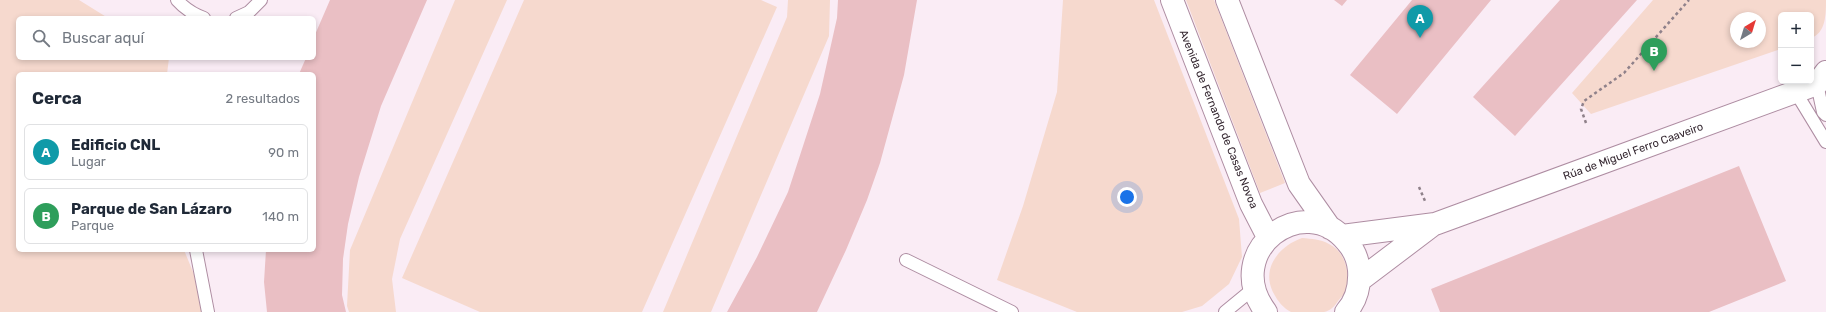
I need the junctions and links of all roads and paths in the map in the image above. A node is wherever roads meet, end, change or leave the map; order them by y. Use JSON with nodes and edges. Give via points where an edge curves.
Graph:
{"nodes":[{"id":1,"x":178,"y":0,"type":"edge"},
{"id":2,"x":261,"y":0,"type":"edge"},
{"id":3,"x":1172,"y":0,"type":"edge"},
{"id":4,"x":1227,"y":0,"type":"edge"},
{"id":5,"x":1689,"y":0,"type":"edge"},
{"id":6,"x":199,"y":16,"type":"edge"},
{"id":7,"x":240,"y":16,"type":"edge"},
{"id":8,"x":1822,"y":78,"type":"edge"},
{"id":9,"x":1795,"y":91,"type":"junction"},
{"id":10,"x":1826,"y":115,"type":"edge"},
{"id":11,"x":1586,"y":123,"type":"dead end"},
{"id":12,"x":1826,"y":142,"type":"edge"},
{"id":13,"x":1419,"y":187,"type":"dead end"},
{"id":14,"x":1431,"y":215,"type":"junction"},
{"id":15,"x":1336,"y":232,"type":"junction"},
{"id":16,"x":1268,"y":237,"type":"junction"},
{"id":17,"x":196,"y":252,"type":"edge"},
{"id":18,"x":906,"y":260,"type":"dead end"},
{"id":19,"x":1360,"y":280,"type":"junction"},
{"id":20,"x":1254,"y":289,"type":"junction"},
{"id":21,"x":208,"y":312,"type":"edge"},
{"id":22,"x":1012,"y":312,"type":"edge"},
{"id":23,"x":1225,"y":312,"type":"edge"},
{"id":24,"x":1266,"y":312,"type":"edge"},
{"id":25,"x":1347,"y":312,"type":"edge"}],
"edges":[{"from":1,"to":6,"type":"lane","via":[[182,6]]},
{"from":2,"to":7,"type":"lane","via":[[249,12]]},
{"from":3,"to":16,"type":"street","name":"Avenida de Fernando de Casas Novoa","via":[[1251,204]]},
{"from":4,"to":15,"type":"street","via":[[1299,184]]},
{"from":5,"to":11,"type":"path","via":[[1624,73],[1584,101],[1581,109]]},
{"from":8,"to":9,"type":"street","name":"Rúa de Miguel Ferro Caaveiro"},
{"from":8,"to":10,"type":"lane","via":[[1823,112]]},
{"from":9,"to":12,"type":"lane"},
{"from":9,"to":14,"type":"street","name":"Rúa de Miguel Ferro Caaveiro"},
{"from":13,"to":14,"type":"path"},
{"from":14,"to":15,"type":"street","name":"Rúa de Miguel Ferro Caaveiro"},
{"from":14,"to":19,"type":"street","name":"Rúa de Miguel Ferro Caaveiro"},
{"from":15,"to":16,"type":"street","via":[[1314,223],[1297,223],[1281,228]]},
{"from":15,"to":19,"type":"street","via":[[1352,249],[1359,264]]},
{"from":16,"to":20,"type":"street","via":[[1257,252],[1252,270]]},
{"from":17,"to":21,"type":"lane"},
{"from":18,"to":22,"type":"lane"},
{"from":19,"to":25,"type":"street","via":[[1356,296]]},
{"from":20,"to":23,"type":"lane"},
{"from":20,"to":24,"type":"street"}]}
